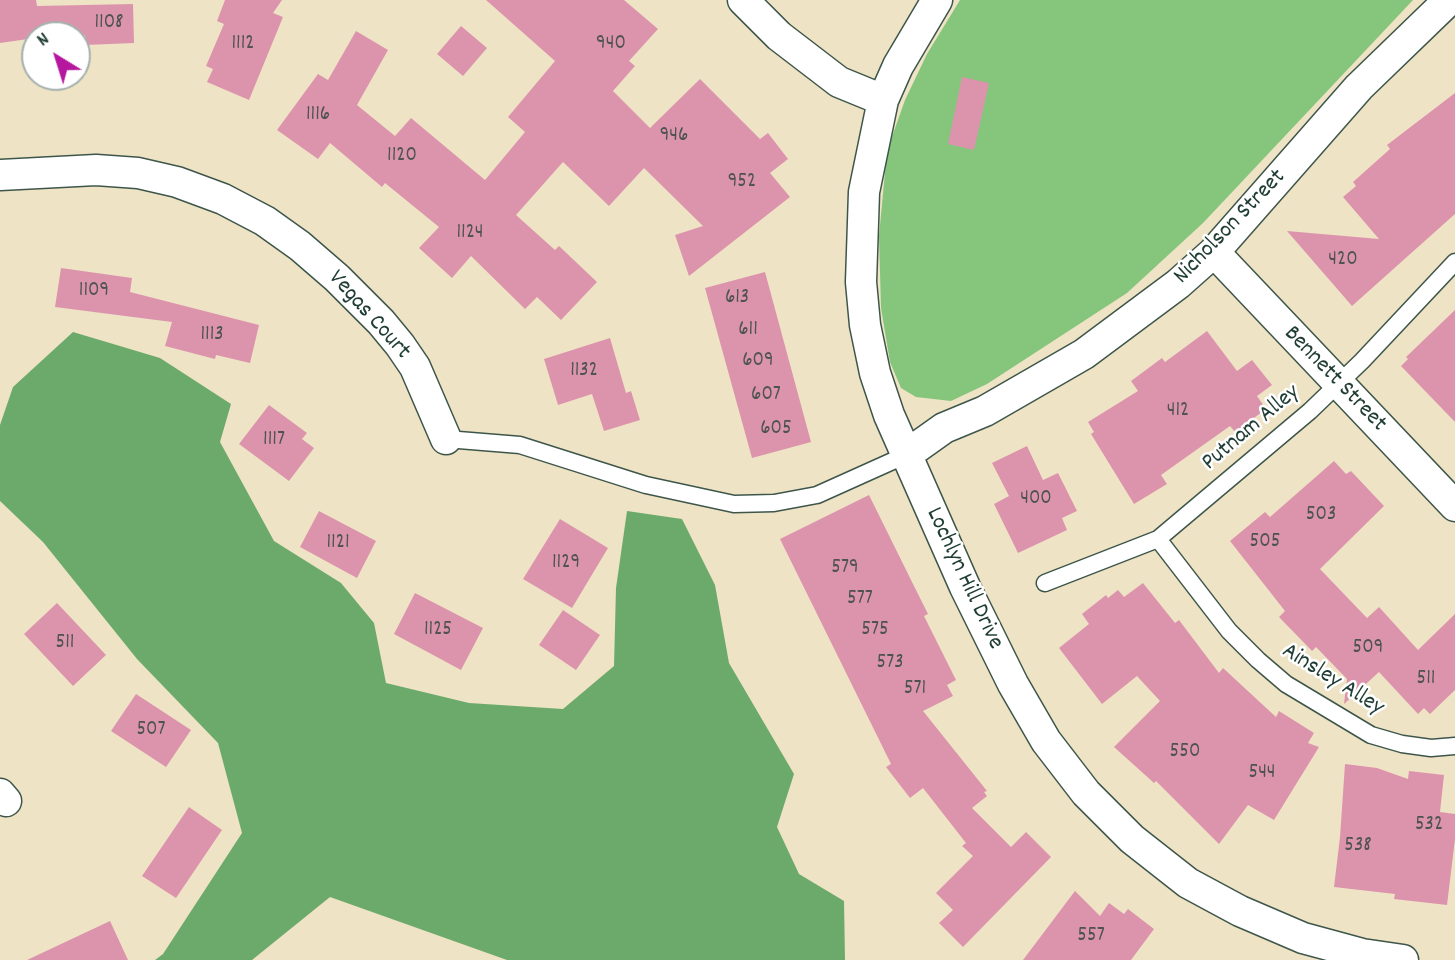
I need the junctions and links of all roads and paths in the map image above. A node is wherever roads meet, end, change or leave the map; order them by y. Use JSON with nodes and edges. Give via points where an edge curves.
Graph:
{"nodes":[{"id":1,"x":743,"y":0,"type":"edge"},
{"id":2,"x":937,"y":0,"type":"edge"},
{"id":3,"x":1450,"y":0,"type":"edge"},
{"id":4,"x":883,"y":100,"type":"junction"},
{"id":5,"x":0,"y":175,"type":"edge"},
{"id":6,"x":1214,"y":253,"type":"junction"},
{"id":7,"x":1455,"y":262,"type":"edge"},
{"id":8,"x":1339,"y":384,"type":"junction"},
{"id":9,"x":446,"y":439,"type":"joint"},
{"id":10,"x":906,"y":456,"type":"junction"},
{"id":11,"x":1455,"y":506,"type":"edge"},
{"id":12,"x":1158,"y":538,"type":"junction"},
{"id":13,"x":1045,"y":583,"type":"dead end"},
{"id":14,"x":1455,"y":746,"type":"edge"},
{"id":15,"x":1403,"y":960,"type":"edge"}],
"edges":[{"from":1,"to":4,"type":"street","via":[[829,75]]},
{"from":2,"to":4,"type":"street","name":"Lochlyn Hill Drive"},
{"from":3,"to":6,"type":"street","name":"Nicholson Street","via":[[1359,87]]},
{"from":4,"to":10,"type":"street","name":"Lochlyn Hill Drive","via":[[864,192],[861,282],[875,373]]},
{"from":5,"to":9,"type":"street","name":"Vegas Court","via":[[96,170],[138,173],[223,199],[265,221],[337,278],[381,322],[415,368]]},
{"from":6,"to":8,"type":"street","name":"Bennett Street"},
{"from":6,"to":10,"type":"street","name":"Nicholson Street","via":[[1084,354],[985,411],[944,428]]},
{"from":7,"to":8,"type":"lane","name":"Putnam Alley"},
{"from":8,"to":11,"type":"street","name":"Bennett Street"},
{"from":8,"to":12,"type":"lane","name":"Putnam Alley"},
{"from":9,"to":10,"type":"lane","name":"Vegas Court","via":[[520,445],[646,485],[734,504],[817,495]]},
{"from":10,"to":15,"type":"street","name":"Lochlyn Hill Drive","via":[[1013,684],[1046,741],[1086,793],[1132,839],[1188,883],[1240,911],[1303,938]]},
{"from":12,"to":13,"type":"lane","name":"Putnam Alley"},
{"from":12,"to":14,"type":"lane","name":"Ainsley Alley","via":[[1229,631],[1286,684],[1371,735],[1431,748]]}]}
